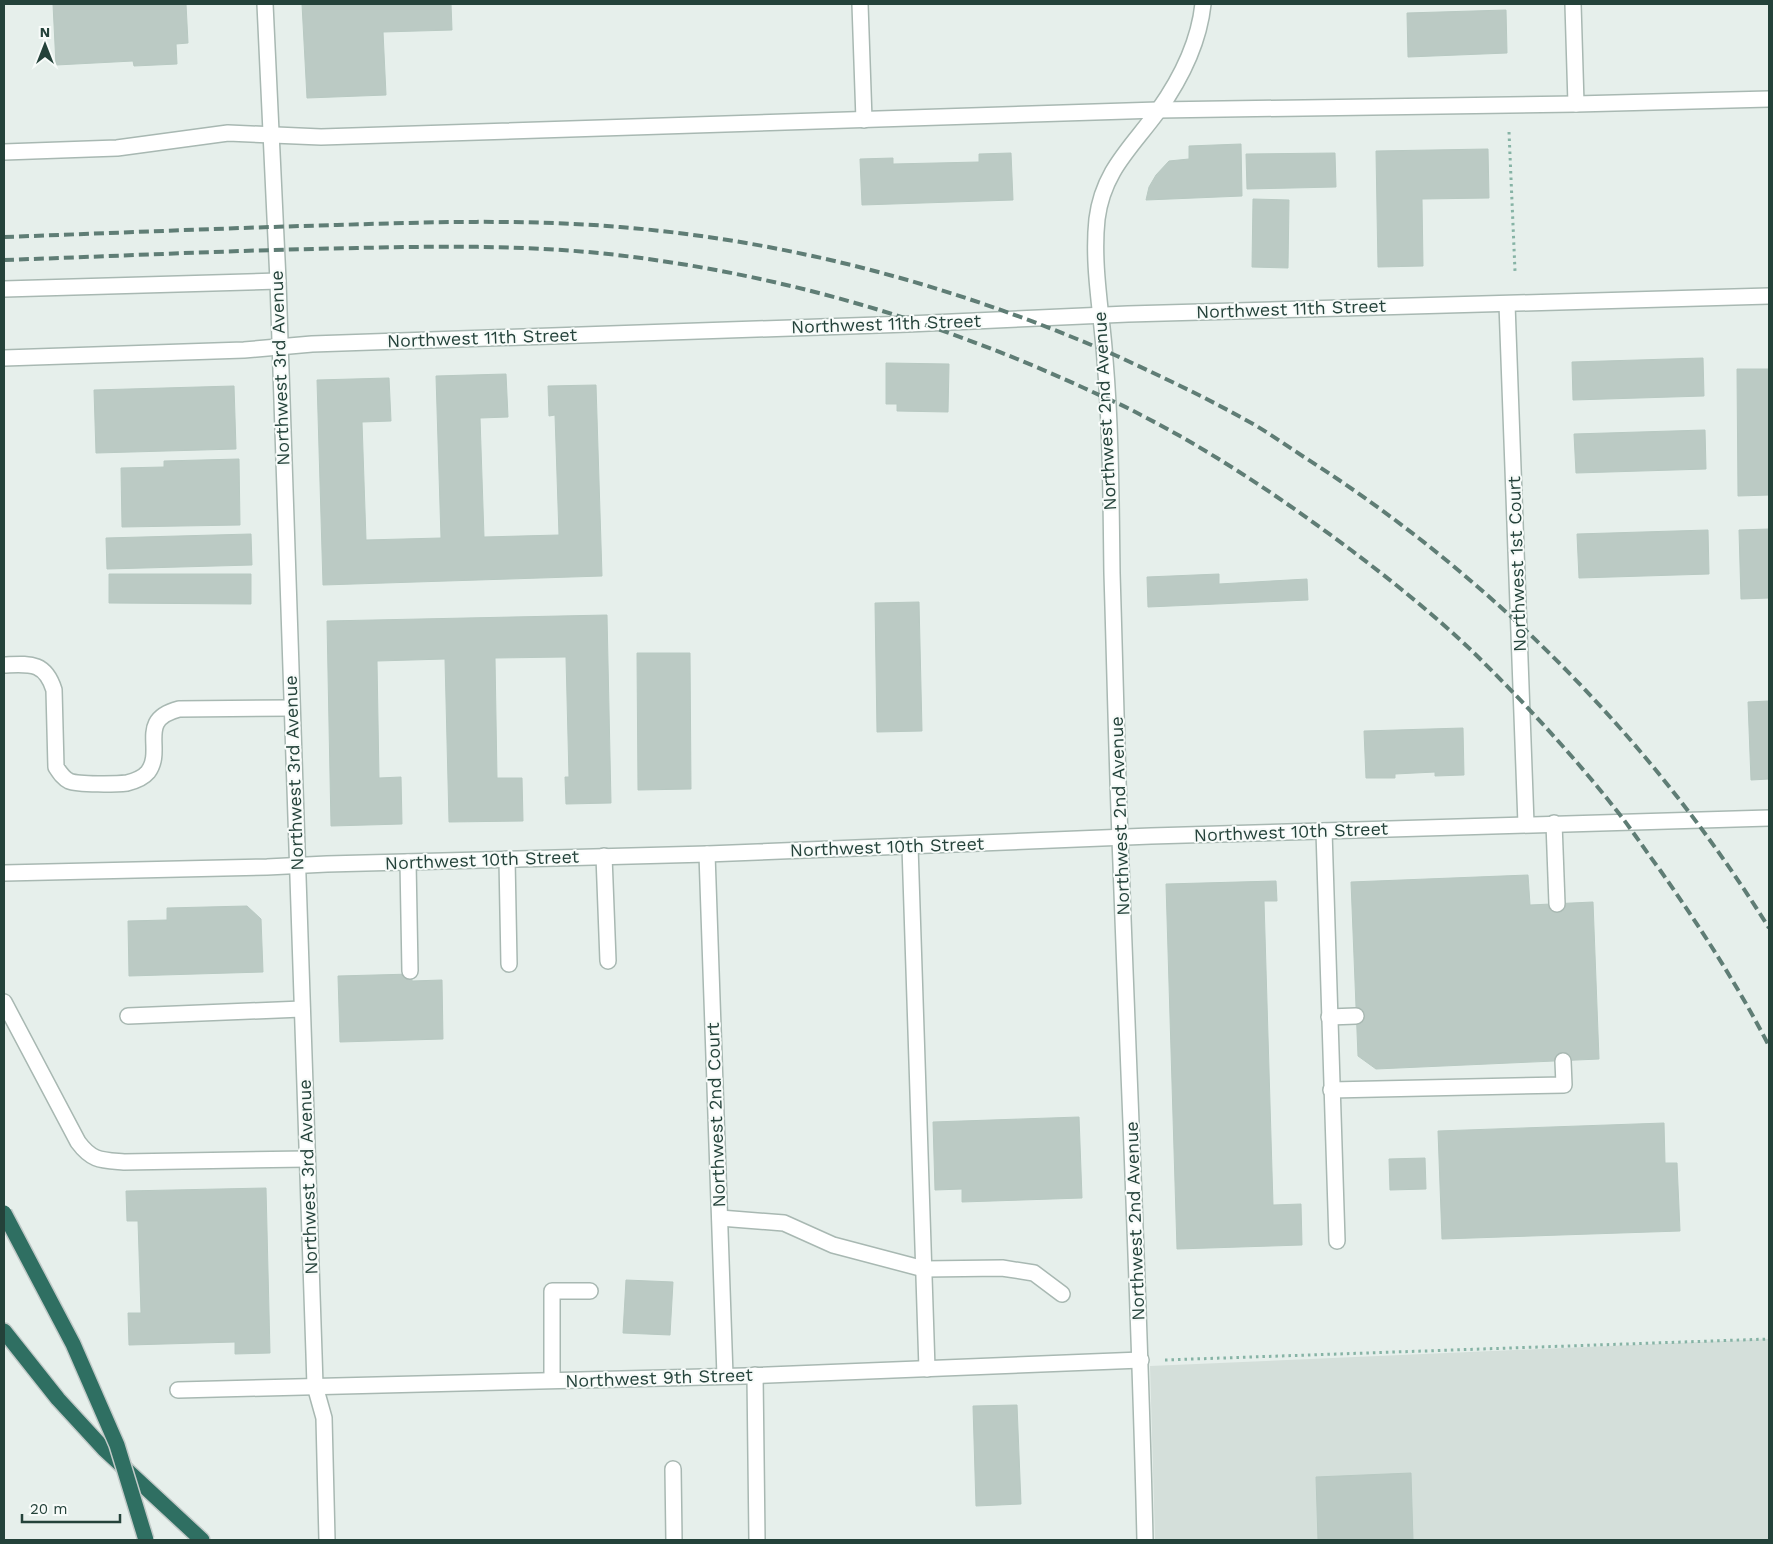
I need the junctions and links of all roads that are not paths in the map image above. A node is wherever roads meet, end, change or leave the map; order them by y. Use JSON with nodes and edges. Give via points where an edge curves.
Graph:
{"nodes":[{"id":1,"x":266,"y":4,"type":"edge"},
{"id":2,"x":860,"y":4,"type":"edge"},
{"id":3,"x":1203,"y":4,"type":"edge"},
{"id":4,"x":1573,"y":4,"type":"edge"},
{"id":5,"x":1769,"y":99,"type":"edge"},
{"id":6,"x":1576,"y":104,"type":"junction"},
{"id":7,"x":1158,"y":110,"type":"junction"},
{"id":8,"x":864,"y":120,"type":"junction"},
{"id":9,"x":271,"y":135,"type":"junction"},
{"id":10,"x":4,"y":152,"type":"edge"},
{"id":11,"x":278,"y":281,"type":"junction"},
{"id":12,"x":4,"y":289,"type":"edge"},
{"id":13,"x":1769,"y":296,"type":"edge"},
{"id":14,"x":1507,"y":304,"type":"junction"},
{"id":15,"x":1100,"y":315,"type":"junction"},
{"id":16,"x":280,"y":346,"type":"junction"},
{"id":17,"x":4,"y":358,"type":"edge"},
{"id":18,"x":4,"y":665,"type":"edge"},
{"id":19,"x":292,"y":708,"type":"junction"},
{"id":20,"x":1769,"y":818,"type":"edge"},
{"id":21,"x":1554,"y":823,"type":"junction"},
{"id":22,"x":1526,"y":824,"type":"junction"},
{"id":23,"x":1324,"y":831,"type":"junction"},
{"id":24,"x":1120,"y":838,"type":"junction"},
{"id":25,"x":910,"y":846,"type":"junction"},
{"id":26,"x":707,"y":854,"type":"junction"},
{"id":27,"x":604,"y":856,"type":"junction"},
{"id":28,"x":507,"y":859,"type":"junction"},
{"id":29,"x":408,"y":862,"type":"junction"},
{"id":30,"x":297,"y":866,"type":"junction"},
{"id":31,"x":4,"y":873,"type":"edge"},
{"id":32,"x":1557,"y":904,"type":"dead end"},
{"id":33,"x":608,"y":961,"type":"dead end"},
{"id":34,"x":509,"y":964,"type":"dead end"},
{"id":35,"x":410,"y":971,"type":"dead end"},
{"id":36,"x":4,"y":1002,"type":"edge"},
{"id":37,"x":302,"y":1009,"type":"junction"},
{"id":38,"x":128,"y":1016,"type":"dead end"},
{"id":39,"x":1356,"y":1016,"type":"dead end"},
{"id":40,"x":1329,"y":1017,"type":"junction"},
{"id":41,"x":1563,"y":1060,"type":"dead end"},
{"id":42,"x":1331,"y":1090,"type":"junction"},
{"id":43,"x":307,"y":1159,"type":"junction"},
{"id":44,"x":4,"y":1213,"type":"edge"},
{"id":45,"x":720,"y":1218,"type":"junction"},
{"id":46,"x":1337,"y":1241,"type":"dead end"},
{"id":47,"x":924,"y":1269,"type":"junction"},
{"id":48,"x":590,"y":1291,"type":"dead end"},
{"id":49,"x":1062,"y":1294,"type":"dead end"},
{"id":50,"x":4,"y":1331,"type":"edge"},
{"id":51,"x":1141,"y":1360,"type":"junction"},
{"id":52,"x":928,"y":1369,"type":"junction"},
{"id":53,"x":755,"y":1375,"type":"junction"},
{"id":54,"x":725,"y":1376,"type":"junction"},
{"id":55,"x":552,"y":1380,"type":"junction"},
{"id":56,"x":315,"y":1386,"type":"junction"},
{"id":57,"x":178,"y":1390,"type":"dead end"},
{"id":58,"x":673,"y":1469,"type":"dead end"},
{"id":59,"x":146,"y":1540,"type":"edge"},
{"id":60,"x":202,"y":1540,"type":"edge"},
{"id":61,"x":327,"y":1540,"type":"edge"},
{"id":62,"x":674,"y":1540,"type":"edge"},
{"id":63,"x":757,"y":1540,"type":"edge"},
{"id":64,"x":1145,"y":1540,"type":"edge"}],
"edges":[{"from":1,"to":9,"type":"street","name":"Northwest 3rd Avenue"},
{"from":2,"to":8,"type":"street"},
{"from":3,"to":7,"type":"street","name":"Northwest 2nd Avenue","via":[[1197,37]]},
{"from":4,"to":6,"type":"street"},
{"from":5,"to":6,"type":"street"},
{"from":6,"to":7,"type":"street"},
{"from":7,"to":8,"type":"street"},
{"from":7,"to":15,"type":"street","name":"Northwest 2nd Avenue","via":[[1114,167],[1105,185],[1097,236]]},
{"from":8,"to":9,"type":"street","via":[[321,137]]},
{"from":9,"to":10,"type":"street","via":[[228,133],[117,148]]},
{"from":9,"to":11,"type":"street","name":"Northwest 3rd Avenue"},
{"from":11,"to":12,"type":"street"},
{"from":11,"to":16,"type":"street","name":"Northwest 3rd Avenue"},
{"from":13,"to":14,"type":"street","name":"Northwest 11th Street"},
{"from":14,"to":15,"type":"street","name":"Northwest 11th Street"},
{"from":14,"to":22,"type":"street","name":"Northwest 1st Court"},
{"from":15,"to":16,"type":"street","name":"Northwest 11th Street"},
{"from":15,"to":24,"type":"street","name":"Northwest 2nd Avenue","via":[[1105,362]]},
{"from":16,"to":17,"type":"street","name":"Northwest 11th Street"},
{"from":16,"to":19,"type":"street","name":"Northwest 3rd Avenue"},
{"from":18,"to":19,"type":"street","via":[[29,664],[50,678],[54,690],[56,767],[61,776],[71,782],[127,783],[139,779],[147,773],[154,757],[156,725],[168,712],[179,709]]},
{"from":19,"to":30,"type":"street","name":"Northwest 3rd Avenue"},
{"from":20,"to":21,"type":"street","name":"Northwest 10th Street"},
{"from":21,"to":22,"type":"street","name":"Northwest 10th Street"},
{"from":21,"to":32,"type":"street"},
{"from":22,"to":23,"type":"street","name":"Northwest 10th Street"},
{"from":23,"to":24,"type":"street","name":"Northwest 10th Street"},
{"from":23,"to":40,"type":"street"},
{"from":24,"to":25,"type":"street","name":"Northwest 10th Street"},
{"from":24,"to":51,"type":"street","name":"Northwest 2nd Avenue"},
{"from":25,"to":26,"type":"street","name":"Northwest 10th Street"},
{"from":25,"to":47,"type":"street"},
{"from":26,"to":27,"type":"street","name":"Northwest 10th Street"},
{"from":26,"to":45,"type":"street","name":"Northwest 2nd Court"},
{"from":27,"to":28,"type":"street","name":"Northwest 10th Street"},
{"from":27,"to":33,"type":"street"},
{"from":28,"to":29,"type":"street","name":"Northwest 10th Street"},
{"from":28,"to":34,"type":"street"},
{"from":29,"to":30,"type":"street","name":"Northwest 10th Street"},
{"from":29,"to":35,"type":"street"},
{"from":30,"to":31,"type":"street","name":"Northwest 10th Street"},
{"from":30,"to":37,"type":"street","name":"Northwest 3rd Avenue"},
{"from":36,"to":43,"type":"street","via":[[86,1154],[100,1160],[124,1162]]},
{"from":37,"to":38,"type":"street"},
{"from":37,"to":43,"type":"street","name":"Northwest 3rd Avenue"},
{"from":39,"to":40,"type":"street"},
{"from":40,"to":42,"type":"street"},
{"from":41,"to":42,"type":"street","via":[[1564,1085]]},
{"from":42,"to":46,"type":"street"},
{"from":43,"to":56,"type":"street","name":"Northwest 3rd Avenue"},
{"from":44,"to":59,"type":"highway","bridge":true,"via":[[73,1344],[117,1445]]},
{"from":45,"to":47,"type":"street","via":[[784,1223],[833,1245]]},
{"from":45,"to":54,"type":"street","name":"Northwest 2nd Court"},
{"from":47,"to":49,"type":"street","via":[[1002,1268],[1034,1273]]},
{"from":47,"to":52,"type":"street"},
{"from":48,"to":55,"type":"street","via":[[552,1291]]},
{"from":50,"to":60,"type":"highway","via":[[47,1386],[104,1449]]},
{"from":51,"to":52,"type":"street","name":"Northwest 9th Street"},
{"from":51,"to":64,"type":"street","name":"Northwest 2nd Avenue"},
{"from":52,"to":53,"type":"street","name":"Northwest 9th Street"},
{"from":53,"to":54,"type":"street","name":"Northwest 9th Street"},
{"from":53,"to":63,"type":"street"},
{"from":54,"to":55,"type":"street","name":"Northwest 9th Street"},
{"from":55,"to":56,"type":"street","name":"Northwest 9th Street"},
{"from":56,"to":57,"type":"street","name":"Northwest 9th Street"},
{"from":56,"to":61,"type":"street","name":"Northwest 3rd Avenue","via":[[324,1418]]},
{"from":58,"to":62,"type":"street"}]}
